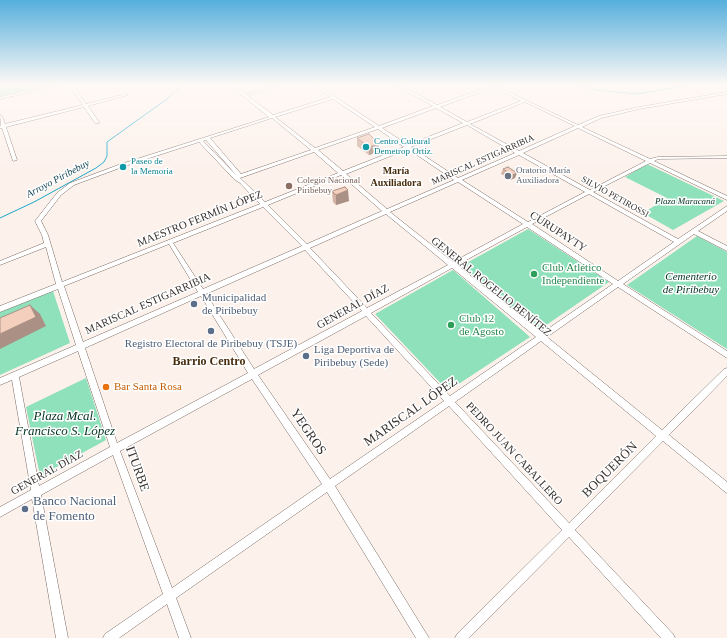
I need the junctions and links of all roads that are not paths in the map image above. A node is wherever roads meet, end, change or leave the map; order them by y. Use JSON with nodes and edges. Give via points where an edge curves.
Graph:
{"nodes":[{"id":1,"x":54,"y":114,"type":"edge"},
{"id":2,"x":91,"y":114,"type":"edge"},
{"id":3,"x":266,"y":114,"type":"edge"},
{"id":4,"x":280,"y":114,"type":"edge"},
{"id":5,"x":359,"y":114,"type":"edge"},
{"id":6,"x":416,"y":114,"type":"edge"},
{"id":7,"x":452,"y":114,"type":"edge"},
{"id":8,"x":491,"y":114,"type":"edge"},
{"id":9,"x":551,"y":114,"type":"edge"},
{"id":10,"x":616,"y":114,"type":"edge"},
{"id":11,"x":0,"y":116,"type":"edge"},
{"id":12,"x":270,"y":117,"type":"junction"},
{"id":13,"x":97,"y":122,"type":"dead end"},
{"id":14,"x":468,"y":123,"type":"junction"},
{"id":15,"x":2,"y":127,"type":"edge"},
{"id":16,"x":379,"y":127,"type":"junction"},
{"id":17,"x":579,"y":127,"type":"junction"},
{"id":18,"x":204,"y":139,"type":"junction"},
{"id":19,"x":409,"y":147,"type":"junction"},
{"id":20,"x":313,"y":151,"type":"junction"},
{"id":21,"x":521,"y":153,"type":"junction"},
{"id":22,"x":727,"y":157,"type":"edge"},
{"id":23,"x":14,"y":160,"type":"dead end"},
{"id":24,"x":649,"y":161,"type":"junction"},
{"id":25,"x":340,"y":174,"type":"junction"},
{"id":26,"x":238,"y":177,"type":"junction"},
{"id":27,"x":460,"y":180,"type":"junction"},
{"id":28,"x":590,"y":192,"type":"junction"},
{"id":29,"x":727,"y":198,"type":"edge"},
{"id":30,"x":264,"y":204,"type":"junction"},
{"id":31,"x":727,"y":208,"type":"edge"},
{"id":32,"x":386,"y":213,"type":"junction"},
{"id":33,"x":528,"y":224,"type":"junction"},
{"id":34,"x":694,"y":231,"type":"junction"},
{"id":35,"x":170,"y":242,"type":"junction"},
{"id":36,"x":679,"y":242,"type":"junction"},
{"id":37,"x":48,"y":244,"type":"junction"},
{"id":38,"x":307,"y":248,"type":"junction"},
{"id":39,"x":727,"y":249,"type":"edge"},
{"id":40,"x":0,"y":263,"type":"edge"},
{"id":41,"x":452,"y":266,"type":"junction"},
{"id":42,"x":618,"y":284,"type":"junction"},
{"id":43,"x":60,"y":285,"type":"junction"},
{"id":44,"x":202,"y":292,"type":"junction"},
{"id":45,"x":0,"y":309,"type":"edge"},
{"id":46,"x":367,"y":312,"type":"junction"},
{"id":47,"x":541,"y":338,"type":"junction"},
{"id":48,"x":81,"y":346,"type":"junction"},
{"id":49,"x":727,"y":355,"type":"edge"},
{"id":50,"x":727,"y":371,"type":"edge"},
{"id":51,"x":253,"y":374,"type":"junction"},
{"id":52,"x":15,"y":376,"type":"junction"},
{"id":53,"x":0,"y":382,"type":"edge"},
{"id":54,"x":450,"y":402,"type":"junction"},
{"id":55,"x":662,"y":437,"type":"junction"},
{"id":56,"x":115,"y":449,"type":"junction"},
{"id":57,"x":329,"y":486,"type":"junction"},
{"id":58,"x":727,"y":488,"type":"edge"},
{"id":59,"x":35,"y":492,"type":"junction"},
{"id":60,"x":727,"y":494,"type":"edge"},
{"id":61,"x":0,"y":512,"type":"edge"},
{"id":62,"x":569,"y":530,"type":"junction"},
{"id":63,"x":170,"y":596,"type":"junction"},
{"id":64,"x":62,"y":638,"type":"edge"},
{"id":65,"x":109,"y":638,"type":"edge"},
{"id":66,"x":185,"y":638,"type":"edge"},
{"id":67,"x":423,"y":638,"type":"edge"},
{"id":68,"x":462,"y":638,"type":"edge"},
{"id":69,"x":669,"y":638,"type":"edge"}],
"edges":[{"from":1,"to":15,"type":"street"},
{"from":2,"to":13,"type":"street"},
{"from":3,"to":12,"type":"street","name":"GENERAL ROGELIO BENÍTEZ"},
{"from":4,"to":12,"type":"street"},
{"from":5,"to":16,"type":"street","name":"CURUPAYTY"},
{"from":6,"to":16,"type":"street"},
{"from":7,"to":14,"type":"street","name":"SILVIO PETIROSSI"},
{"from":8,"to":14,"type":"street","name":"MAESTRO FERMÍN LÓPEZ"},
{"from":9,"to":17,"type":"street"},
{"from":10,"to":17,"type":"street"},
{"from":11,"to":15,"type":"street"},
{"from":12,"to":18,"type":"street"},
{"from":12,"to":20,"type":"street","name":"GENERAL ROGELIO BENÍTEZ"},
{"from":14,"to":19,"type":"street","name":"MAESTRO FERMÍN LÓPEZ"},
{"from":14,"to":21,"type":"street","name":"SILVIO PETIROSSI"},
{"from":15,"to":23,"type":"street"},
{"from":16,"to":19,"type":"street","name":"CURUPAYTY","via":[[383,127]]},
{"from":16,"to":20,"type":"street"},
{"from":17,"to":21,"type":"street","name":"MARISCAL ESTIGARRIBIA"},
{"from":17,"to":24,"type":"street"},
{"from":18,"to":26,"type":"street","name":"PEDRO JUAN CABALLERO"},
{"from":18,"to":37,"type":"street","name":"ITURBE","via":[[72,184],[59,194],[38,221]]},
{"from":19,"to":25,"type":"street","name":"MAESTRO FERMÍN LÓPEZ"},
{"from":19,"to":27,"type":"street","name":"CURUPAYTY"},
{"from":20,"to":25,"type":"street","name":"GENERAL ROGELIO BENÍTEZ"},
{"from":20,"to":26,"type":"street"},
{"from":21,"to":27,"type":"street","name":"MARISCAL ESTIGARRIBIA"},
{"from":21,"to":28,"type":"street","name":"SILVIO PETIROSSI"},
{"from":22,"to":24,"type":"street","name":"GENERAL DÍAZ","via":[[658,158]]},
{"from":24,"to":28,"type":"street","name":"GENERAL DÍAZ"},
{"from":24,"to":29,"type":"street"},
{"from":25,"to":30,"type":"street","name":"MAESTRO FERMÍN LÓPEZ"},
{"from":25,"to":32,"type":"street","name":"GENERAL ROGELIO BENÍTEZ"},
{"from":26,"to":30,"type":"street","name":"PEDRO JUAN CABALLERO"},
{"from":27,"to":32,"type":"street","name":"MARISCAL ESTIGARRIBIA"},
{"from":27,"to":33,"type":"street","name":"CURUPAYTY"},
{"from":28,"to":33,"type":"street","name":"GENERAL DÍAZ"},
{"from":28,"to":36,"type":"street","name":"SILVIO PETIROSSI"},
{"from":30,"to":35,"type":"street","name":"MAESTRO FERMÍN LÓPEZ"},
{"from":30,"to":38,"type":"street","name":"PEDRO JUAN CABALLERO"},
{"from":31,"to":34,"type":"street","name":"MARISCAL LÓPEZ"},
{"from":32,"to":38,"type":"street","name":"MARISCAL ESTIGARRIBIA"},
{"from":32,"to":41,"type":"street","name":"GENERAL ROGELIO BENÍTEZ"},
{"from":33,"to":41,"type":"street","name":"GENERAL DÍAZ"},
{"from":33,"to":42,"type":"street","name":"CURUPAYTY"},
{"from":34,"to":36,"type":"street","name":"MARISCAL LÓPEZ"},
{"from":34,"to":39,"type":"street"},
{"from":35,"to":43,"type":"street","name":"MAESTRO FERMÍN LÓPEZ"},
{"from":35,"to":44,"type":"street","name":"YEGROS"},
{"from":36,"to":42,"type":"street","name":"MARISCAL LÓPEZ"},
{"from":37,"to":40,"type":"street"},
{"from":37,"to":43,"type":"street","name":"ITURBE"},
{"from":38,"to":44,"type":"street","name":"MARISCAL ESTIGARRIBIA"},
{"from":38,"to":46,"type":"street","name":"PEDRO JUAN CABALLERO"},
{"from":41,"to":46,"type":"street","name":"GENERAL DÍAZ"},
{"from":41,"to":47,"type":"street","name":"GENERAL ROGELIO BENÍTEZ"},
{"from":42,"to":47,"type":"street","name":"MARISCAL LÓPEZ"},
{"from":42,"to":49,"type":"street","name":"CURUPAYTY"},
{"from":43,"to":45,"type":"street","name":"MAESTRO FERMÍN LÓPEZ"},
{"from":43,"to":48,"type":"street","name":"ITURBE"},
{"from":44,"to":48,"type":"street","name":"MARISCAL ESTIGARRIBIA"},
{"from":44,"to":51,"type":"street","name":"YEGROS"},
{"from":46,"to":51,"type":"street","name":"GENERAL DÍAZ"},
{"from":46,"to":54,"type":"street","name":"PEDRO JUAN CABALLERO"},
{"from":47,"to":54,"type":"street","name":"MARISCAL LÓPEZ"},
{"from":47,"to":55,"type":"street","name":"GENERAL ROGELIO BENÍTEZ"},
{"from":48,"to":52,"type":"street","name":"MARISCAL ESTIGARRIBIA"},
{"from":48,"to":56,"type":"street","name":"ITURBE"},
{"from":50,"to":55,"type":"street","name":"BOQUERÓN"},
{"from":51,"to":56,"type":"street","name":"GENERAL DÍAZ"},
{"from":51,"to":57,"type":"street","name":"YEGROS"},
{"from":52,"to":53,"type":"street","name":"MARISCAL ESTIGARRIBIA"},
{"from":52,"to":59,"type":"street"},
{"from":54,"to":57,"type":"street","name":"MARISCAL LÓPEZ"},
{"from":54,"to":62,"type":"street","name":"PEDRO JUAN CABALLERO"},
{"from":55,"to":58,"type":"street","name":"GENERAL ROGELIO BENÍTEZ"},
{"from":55,"to":60,"type":"street","name":"GENERAL ROGELIO BENÍTEZ"},
{"from":55,"to":62,"type":"street","name":"BOQUERÓN"},
{"from":56,"to":59,"type":"street","name":"GENERAL DÍAZ"},
{"from":56,"to":63,"type":"street","name":"ITURBE"},
{"from":57,"to":63,"type":"street","name":"MARISCAL LÓPEZ"},
{"from":57,"to":67,"type":"street","name":"YEGROS"},
{"from":59,"to":61,"type":"street","name":"GENERAL DÍAZ"},
{"from":59,"to":64,"type":"street"},
{"from":62,"to":68,"type":"street","name":"BOQUERÓN"},
{"from":62,"to":69,"type":"street","name":"PEDRO JUAN CABALLERO"},
{"from":63,"to":65,"type":"street","name":"MARISCAL LÓPEZ"},
{"from":63,"to":66,"type":"street","name":"ITURBE"}]}
